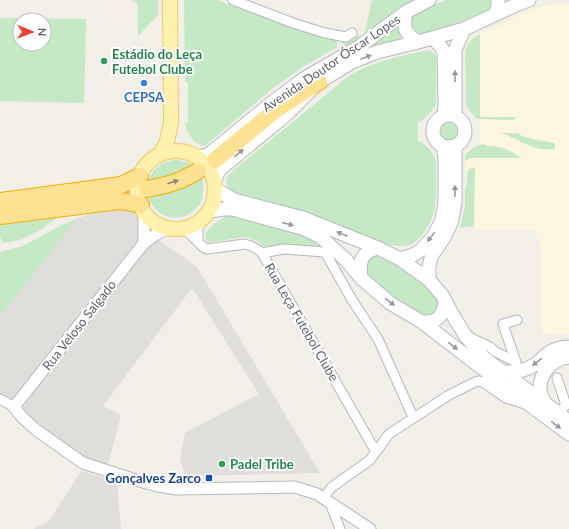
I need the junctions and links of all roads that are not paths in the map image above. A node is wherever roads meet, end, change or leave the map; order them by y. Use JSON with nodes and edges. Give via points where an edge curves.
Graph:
{"nodes":[{"id":1,"x":170,"y":0,"type":"edge"},
{"id":2,"x":233,"y":0,"type":"edge"},
{"id":3,"x":429,"y":0,"type":"edge"},
{"id":4,"x":498,"y":0,"type":"edge"},
{"id":5,"x":529,"y":0,"type":"edge"},
{"id":6,"x":406,"y":12,"type":"junction"},
{"id":7,"x":495,"y":16,"type":"junction"},
{"id":8,"x":464,"y":29,"type":"junction"},
{"id":9,"x":352,"y":33,"type":"dead end"},
{"id":10,"x":433,"y":38,"type":"junction"},
{"id":11,"x":418,"y":42,"type":"junction"},
{"id":12,"x":319,"y":82,"type":"junction"},
{"id":13,"x":449,"y":115,"type":"junction"},
{"id":14,"x":171,"y":123,"type":"junction"},
{"id":15,"x":448,"y":146,"type":"junction"},
{"id":16,"x":183,"y":152,"type":"junction"},
{"id":17,"x":161,"y":154,"type":"junction"},
{"id":18,"x":215,"y":160,"type":"tunnel mouth"},
{"id":19,"x":198,"y":164,"type":"junction"},
{"id":20,"x":144,"y":182,"type":"junction"},
{"id":21,"x":214,"y":186,"type":"junction"},
{"id":22,"x":126,"y":192,"type":"tunnel mouth"},
{"id":23,"x":0,"y":201,"type":"edge"},
{"id":24,"x":0,"y":207,"type":"edge"},
{"id":25,"x":143,"y":209,"type":"junction"},
{"id":26,"x":209,"y":211,"type":"junction"},
{"id":27,"x":0,"y":216,"type":"edge"},
{"id":28,"x":198,"y":222,"type":"junction"},
{"id":29,"x":169,"y":228,"type":"junction"},
{"id":30,"x":184,"y":228,"type":"junction"},
{"id":31,"x":144,"y":242,"type":"junction"},
{"id":32,"x":198,"y":242,"type":"junction"},
{"id":33,"x":378,"y":248,"type":"junction"},
{"id":34,"x":262,"y":253,"type":"junction"},
{"id":35,"x":400,"y":259,"type":"junction"},
{"id":36,"x":361,"y":278,"type":"junction"},
{"id":37,"x":429,"y":280,"type":"junction"},
{"id":38,"x":445,"y":302,"type":"junction"},
{"id":39,"x":517,"y":320,"type":"dead end"},
{"id":40,"x":422,"y":322,"type":"junction"},
{"id":41,"x":569,"y":347,"type":"edge"},
{"id":42,"x":489,"y":354,"type":"junction"},
{"id":43,"x":569,"y":357,"type":"edge"},
{"id":44,"x":503,"y":372,"type":"junction"},
{"id":45,"x":557,"y":378,"type":"dead end"},
{"id":46,"x":0,"y":398,"type":"edge"},
{"id":47,"x":544,"y":403,"type":"junction"},
{"id":48,"x":530,"y":405,"type":"junction"},
{"id":49,"x":14,"y":407,"type":"junction"},
{"id":50,"x":558,"y":413,"type":"junction"},
{"id":51,"x":413,"y":417,"type":"junction"},
{"id":52,"x":569,"y":421,"type":"edge"},
{"id":53,"x":569,"y":434,"type":"edge"},
{"id":54,"x":376,"y":452,"type":"junction"},
{"id":55,"x":326,"y":500,"type":"junction"},
{"id":56,"x":340,"y":529,"type":"edge"},
{"id":57,"x":370,"y":529,"type":"edge"}],
"edges":[{"from":1,"to":14,"type":"main road"},
{"from":2,"to":9,"type":"street","via":[[326,33],[346,37]]},
{"from":3,"to":6,"type":"main road","name":"Avenida Doutor Óscar Lopes"},
{"from":4,"to":7,"type":"main road"},
{"from":5,"to":7,"type":"main road","name":"Avenida Doutor Óscar Lopes"},
{"from":6,"to":11,"type":"main road","via":[[405,30]]},
{"from":6,"to":19,"type":"main road","name":"Avenida Doutor Óscar Lopes","via":[[360,46],[305,78]]},
{"from":7,"to":8,"type":"main road","name":"Avenida Doutor Óscar Lopes"},
{"from":8,"to":10,"type":"main road","name":"Avenida Doutor Óscar Lopes"},
{"from":13,"to":8,"type":"main road","one_way":true,"via":[[455,50]]},
{"from":10,"to":11,"type":"main road","name":"Avenida Doutor Óscar Lopes"},
{"from":10,"to":13,"type":"main road","via":[[444,52],[445,105]]},
{"from":12,"to":11,"type":"main road","name":"Avenida Doutor Óscar Lopes","one_way":true,"via":[[352,62],[377,52]]},
{"from":12,"to":18,"type":"highway","via":[[277,109]]},
{"from":21,"to":12,"type":"main road","name":"Avenida Doutor Óscar Lopes","one_way":true,"via":[[219,170],[287,114]]},
{"from":13,"to":15,"type":"main road","via":[[439,118],[433,127],[434,138],[438,143]]},
{"from":13,"to":15,"type":"main road","via":[[458,117],[464,123],[465,131],[464,138],[458,144]]},
{"from":14,"to":16,"type":"main road"},
{"from":14,"to":17,"type":"main road"},
{"from":15,"to":35,"type":"main road","one_way":true,"via":[[445,158],[445,203],[442,220],[434,236],[421,250]]},
{"from":37,"to":15,"type":"main road","one_way":true,"via":[[432,255],[451,223],[455,204]]},
{"from":16,"to":17,"type":"main road"},
{"from":16,"to":19,"type":"main road","via":[[190,154]]},
{"from":17,"to":20,"type":"main road","via":[[144,169]]},
{"from":20,"to":19,"type":"highway","one_way":true,"via":[[166,185],[181,180]]},
{"from":19,"to":21,"type":"main road","via":[[203,162],[208,168]]},
{"from":20,"to":23,"type":"highway"},
{"from":20,"to":25,"type":"main road","via":[[138,183],[138,198]]},
{"from":21,"to":26,"type":"main road","via":[[214,197]]},
{"from":33,"to":21,"type":"main road","one_way":true,"via":[[303,218],[234,200]]},
{"from":22,"to":24,"type":"highway"},
{"from":25,"to":27,"type":"highway","via":[[119,201]]},
{"from":25,"to":29,"type":"main road","via":[[155,223]]},
{"from":25,"to":31,"type":"street"},
{"from":26,"to":28,"type":"main road"},
{"from":26,"to":36,"type":"main road","one_way":true,"via":[[232,209],[302,228],[321,237]]},
{"from":28,"to":30,"type":"main road"},
{"from":28,"to":32,"type":"street"},
{"from":29,"to":30,"type":"main road"},
{"from":29,"to":31,"type":"street","name":"Rua Veloso Salgado"},
{"from":30,"to":32,"type":"street","name":"Rua Leça Futebol Clube"},
{"from":31,"to":49,"type":"street","name":"Rua Veloso Salgado"},
{"from":32,"to":34,"type":"street","name":"Rua Leça Futebol Clube","via":[[207,249],[245,244]]},
{"from":33,"to":35,"type":"main road"},
{"from":33,"to":36,"type":"main road","via":[[364,255],[360,263]]},
{"from":34,"to":51,"type":"street","via":[[284,249],[325,252],[378,339]]},
{"from":34,"to":54,"type":"street","name":"Rua Leça Futebol Clube"},
{"from":35,"to":37,"type":"main road"},
{"from":36,"to":40,"type":"main road","one_way":true,"via":[[390,303]]},
{"from":37,"to":38,"type":"main road"},
{"from":38,"to":40,"type":"main road","via":[[442,314],[436,320],[431,323]]},
{"from":38,"to":42,"type":"main road","via":[[465,336]]},
{"from":39,"to":42,"type":"street","via":[[503,324],[516,362]]},
{"from":40,"to":48,"type":"main road","one_way":true},
{"from":41,"to":44,"type":"main road","one_way":true,"via":[[555,349],[525,370]]},
{"from":42,"to":44,"type":"main road"},
{"from":43,"to":47,"type":"main road","via":[[562,358],[545,370],[540,391]]},
{"from":44,"to":47,"type":"main road"},
{"from":45,"to":50,"type":"street","via":[[566,406]]},
{"from":46,"to":49,"type":"street"},
{"from":47,"to":50,"type":"main road"},
{"from":48,"to":51,"type":"street","via":[[506,398],[478,381]]},
{"from":48,"to":53,"type":"main road","one_way":true},
{"from":49,"to":55,"type":"street","via":[[35,429],[82,463],[139,481],[177,489],[295,487],[317,494]]},
{"from":50,"to":52,"type":"main road"},
{"from":51,"to":54,"type":"street","via":[[389,434]]},
{"from":54,"to":55,"type":"street","via":[[370,460],[332,487]]},
{"from":55,"to":56,"type":"street"},
{"from":55,"to":57,"type":"street"}]}
